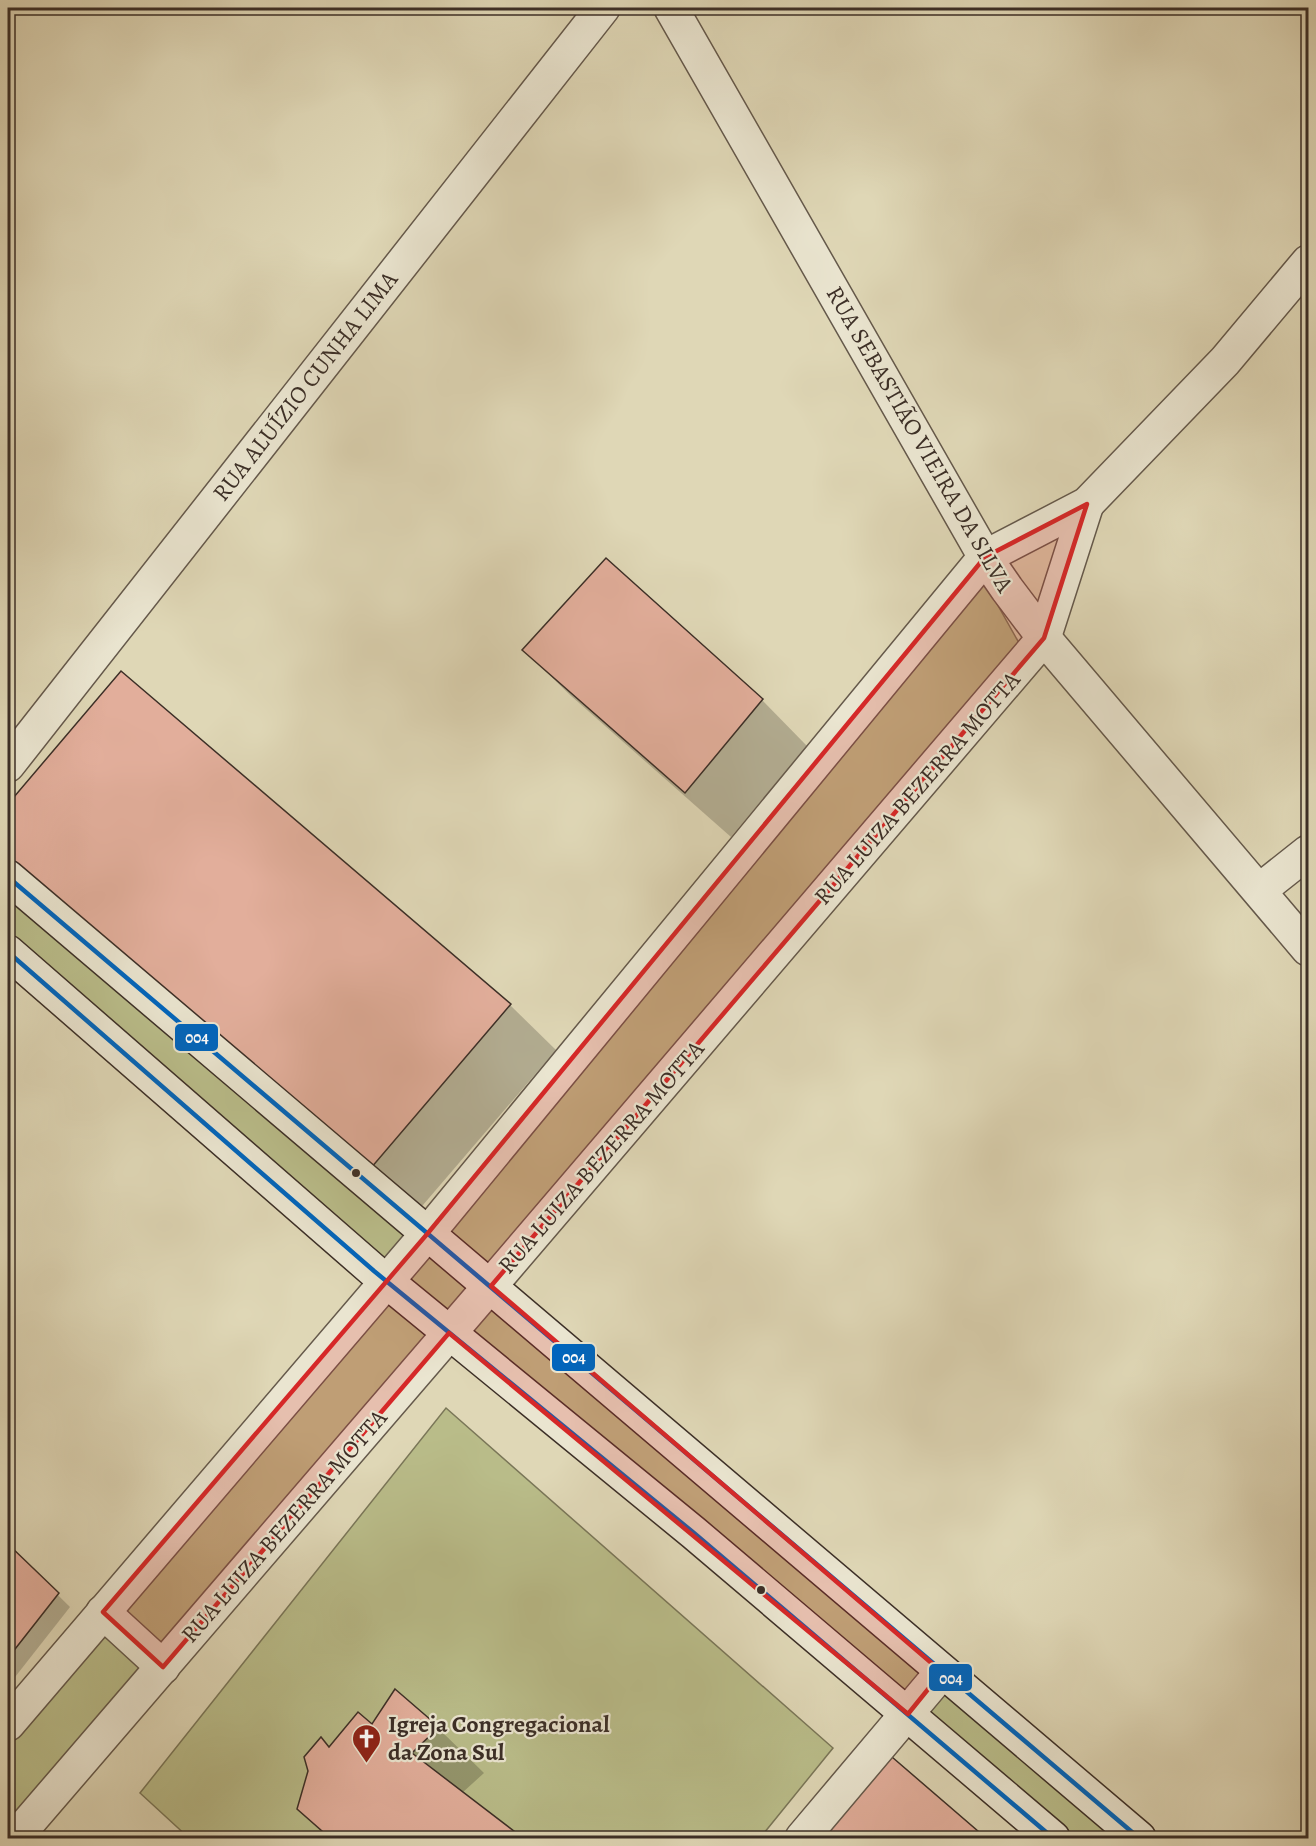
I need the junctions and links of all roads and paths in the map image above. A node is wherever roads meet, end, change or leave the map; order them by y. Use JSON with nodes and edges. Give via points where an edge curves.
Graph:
{"nodes":[{"id":1,"x":603,"y":8,"type":"edge"},
{"id":2,"x":671,"y":8,"type":"edge"},
{"id":3,"x":1308,"y":262,"type":"edge"},
{"id":4,"x":1087,"y":504,"type":"junction"},
{"id":5,"x":986,"y":557,"type":"junction"},
{"id":6,"x":1044,"y":638,"type":"junction"},
{"id":7,"x":8,"y":765,"type":"edge"},
{"id":8,"x":1308,"y":852,"type":"edge"},
{"id":9,"x":8,"y":877,"type":"edge"},
{"id":10,"x":1260,"y":890,"type":"junction"},
{"id":11,"x":1308,"y":949,"type":"edge"},
{"id":12,"x":8,"y":952,"type":"edge"},
{"id":13,"x":428,"y":1233,"type":"junction"},
{"id":14,"x":386,"y":1281,"type":"junction"},
{"id":15,"x":490,"y":1286,"type":"junction"},
{"id":16,"x":449,"y":1333,"type":"junction"},
{"id":17,"x":103,"y":1612,"type":"junction"},
{"id":18,"x":163,"y":1667,"type":"junction"},
{"id":19,"x":942,"y":1671,"type":"junction"},
{"id":20,"x":908,"y":1714,"type":"junction"},
{"id":21,"x":8,"y":1724,"type":"edge"},
{"id":22,"x":15,"y":1839,"type":"edge"},
{"id":23,"x":802,"y":1839,"type":"edge"},
{"id":24,"x":1053,"y":1839,"type":"edge"},
{"id":25,"x":1139,"y":1839,"type":"edge"}],
"edges":[{"from":1,"to":7,"type":"street","name":"RUA ALUÍZIO CUNHA LIMA"},
{"from":2,"to":5,"type":"street","name":"RUA SEBASTIÃO VIEIRA DA SILVA"},
{"from":3,"to":4,"type":"street","via":[[1225,361]]},
{"from":4,"to":5,"type":"street"},
{"from":4,"to":6,"type":"street"},
{"from":5,"to":6,"type":"street","name":"RUA SEBASTIÃO VIEIRA DA SILVA"},
{"from":5,"to":13,"type":"street"},
{"from":6,"to":10,"type":"street","name":"RUA SEBASTIÃO VIEIRA DA SILVA"},
{"from":6,"to":15,"type":"street","name":"RUA LUIZA BEZERRA MOTTA"},
{"from":8,"to":10,"type":"street"},
{"from":9,"to":13,"type":"street"},
{"from":10,"to":11,"type":"street","name":"RUA SEBASTIÃO VIEIRA DA SILVA"},
{"from":12,"to":14,"type":"street"},
{"from":13,"to":14,"type":"street"},
{"from":13,"to":15,"type":"street"},
{"from":14,"to":16,"type":"street"},
{"from":14,"to":17,"type":"street"},
{"from":15,"to":16,"type":"street","name":"RUA LUIZA BEZERRA MOTTA"},
{"from":15,"to":19,"type":"street"},
{"from":16,"to":18,"type":"street","name":"RUA LUIZA BEZERRA MOTTA"},
{"from":16,"to":20,"type":"street"},
{"from":17,"to":18,"type":"street"},
{"from":17,"to":21,"type":"street"},
{"from":18,"to":22,"type":"street","name":"RUA LUIZA BEZERRA MOTTA"},
{"from":19,"to":20,"type":"street"},
{"from":19,"to":25,"type":"street"},
{"from":20,"to":23,"type":"street"},
{"from":20,"to":24,"type":"street"}]}
